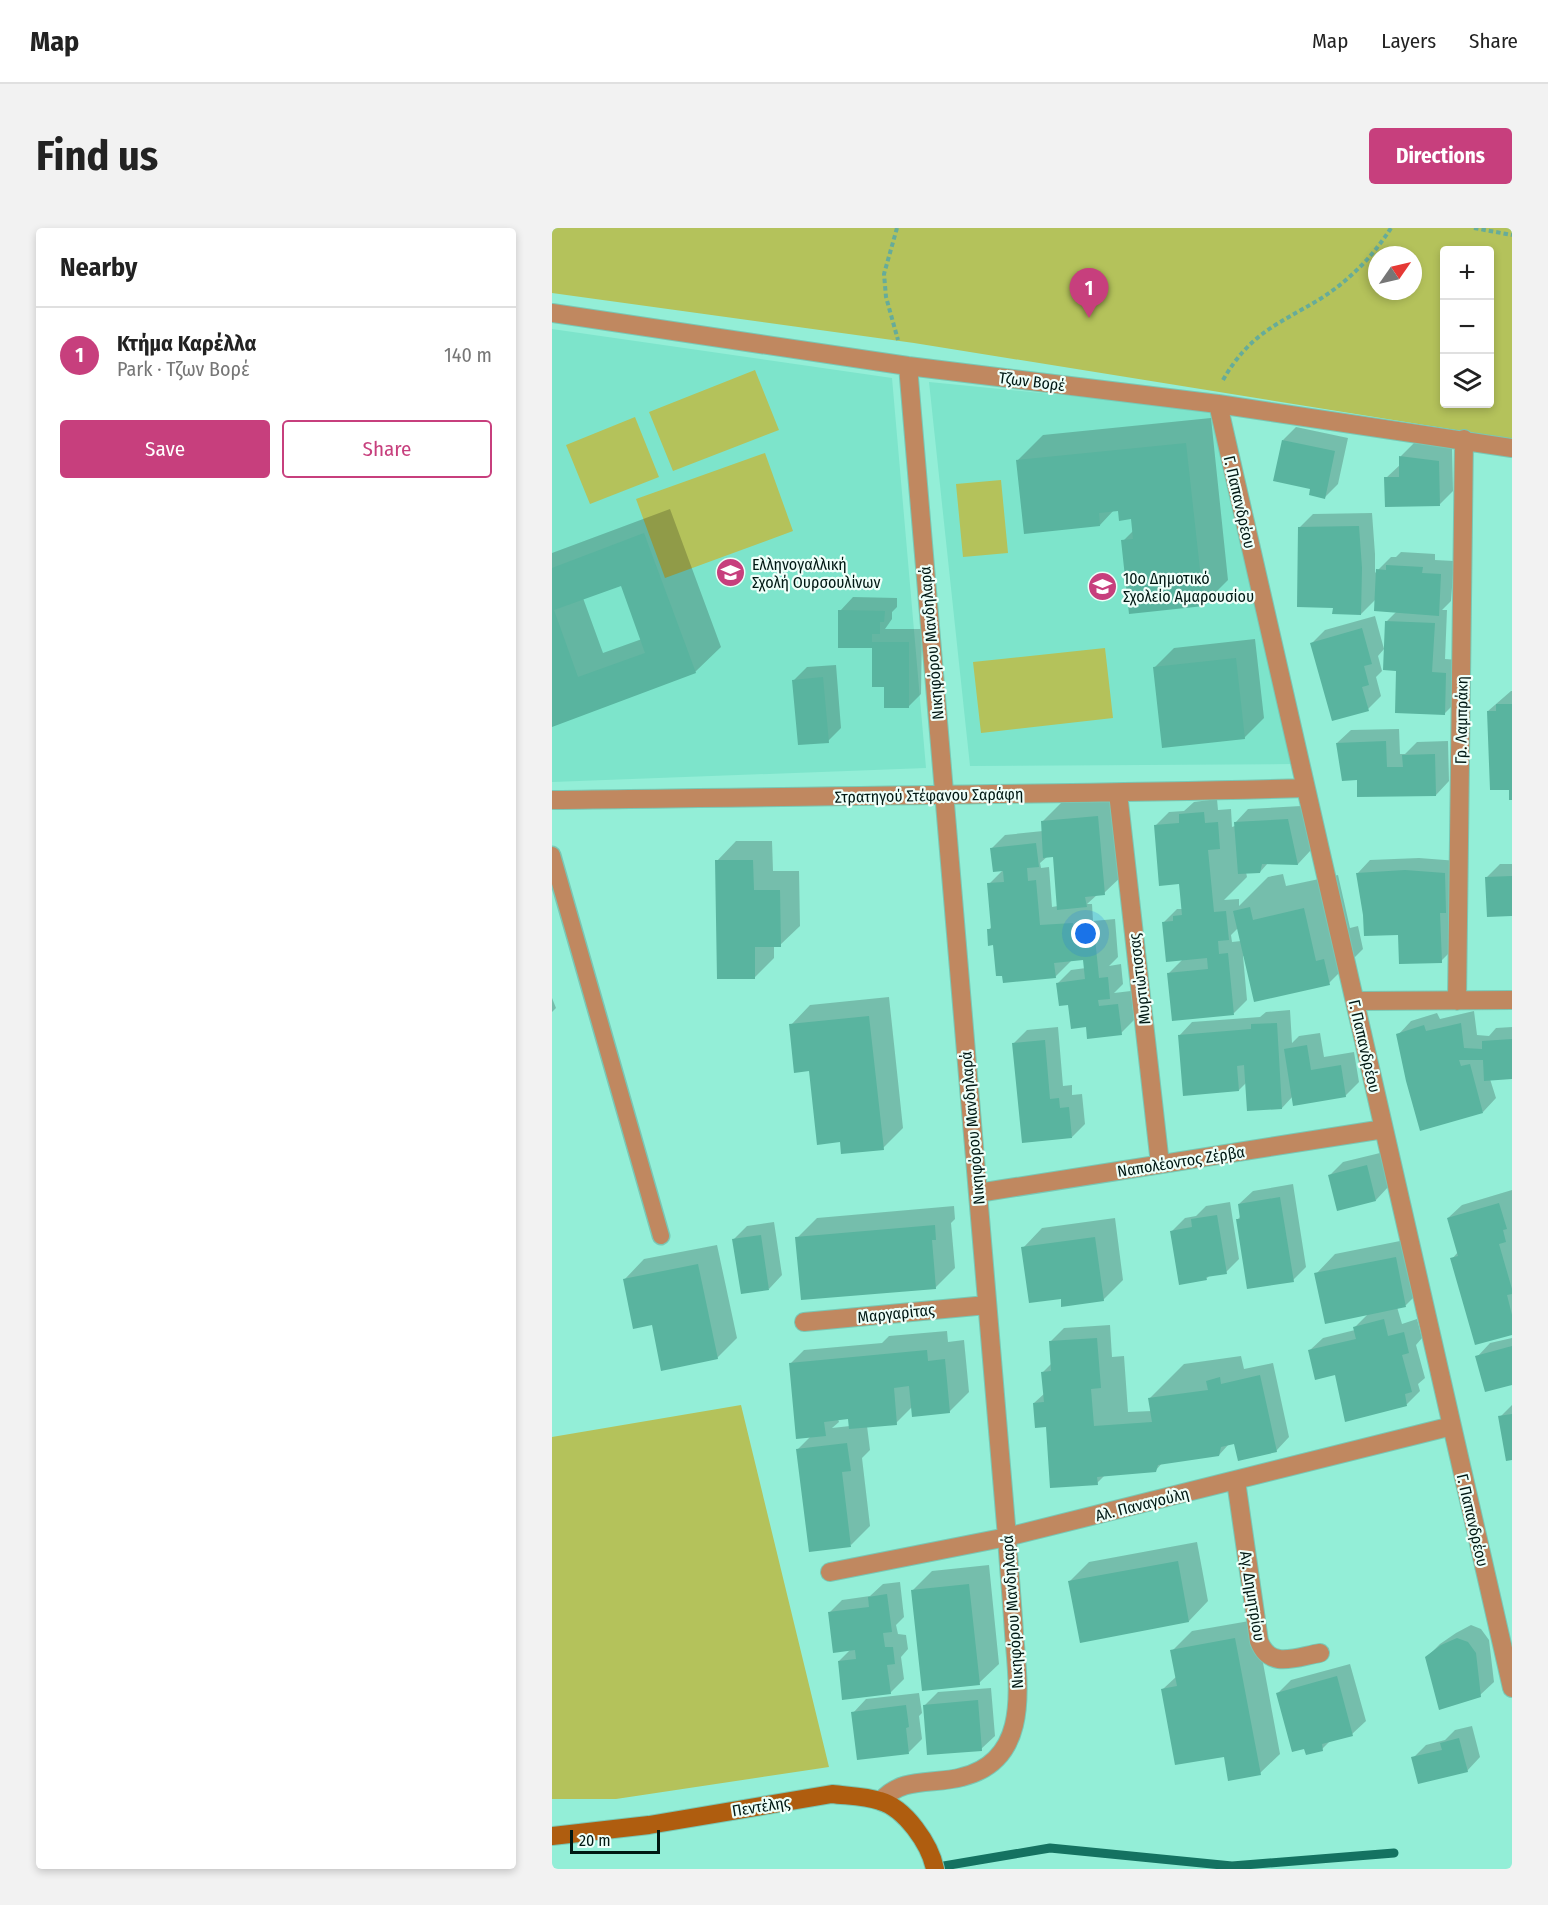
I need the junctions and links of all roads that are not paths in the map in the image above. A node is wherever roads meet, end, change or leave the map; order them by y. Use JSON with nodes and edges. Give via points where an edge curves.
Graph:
{"nodes":[{"id":1,"x":552,"y":313,"type":"edge"},
{"id":2,"x":908,"y":366,"type":"junction"},
{"id":3,"x":1218,"y":404,"type":"junction"},
{"id":4,"x":1464,"y":439,"type":"junction"},
{"id":5,"x":1512,"y":448,"type":"edge"},
{"id":6,"x":1306,"y":788,"type":"junction"},
{"id":7,"x":944,"y":794,"type":"junction"},
{"id":8,"x":1118,"y":794,"type":"junction"},
{"id":9,"x":552,"y":800,"type":"edge"},
{"id":10,"x":552,"y":855,"type":"edge"},
{"id":11,"x":1512,"y":1000,"type":"edge"},
{"id":12,"x":1355,"y":1001,"type":"junction"},
{"id":13,"x":1457,"y":1001,"type":"junction"},
{"id":14,"x":1384,"y":1129,"type":"junction"},
{"id":15,"x":1161,"y":1164,"type":"junction"},
{"id":16,"x":978,"y":1193,"type":"junction"},
{"id":17,"x":661,"y":1236,"type":"dead end"},
{"id":18,"x":987,"y":1305,"type":"junction"},
{"id":19,"x":804,"y":1322,"type":"dead end"},
{"id":20,"x":1452,"y":1426,"type":"junction"},
{"id":21,"x":1236,"y":1481,"type":"junction"},
{"id":22,"x":1007,"y":1537,"type":"junction"},
{"id":23,"x":830,"y":1572,"type":"dead end"},
{"id":24,"x":1320,"y":1653,"type":"dead end"},
{"id":25,"x":1512,"y":1688,"type":"edge"},
{"id":26,"x":881,"y":1801,"type":"junction"},
{"id":27,"x":552,"y":1836,"type":"edge"},
{"id":28,"x":934,"y":1869,"type":"edge"}],
"edges":[{"from":1,"to":2,"type":"street","name":"Τζων Βορέ"},
{"from":2,"to":3,"type":"street","name":"Τζων Βορέ"},
{"from":2,"to":7,"type":"street","name":"Νικηφόρου Μανδηλαρά"},
{"from":3,"to":4,"type":"street","name":"Τζων Βορέ"},
{"from":3,"to":6,"type":"street","name":"Γ. Παπανδρέου"},
{"from":4,"to":5,"type":"street","name":"Τζων Βορέ"},
{"from":4,"to":13,"type":"street","name":"Γρ. Λαμπράκη"},
{"from":6,"to":8,"type":"street","name":"Στρατηγού Στέφανου Σαράφη"},
{"from":6,"to":12,"type":"street","name":"Γ. Παπανδρέου"},
{"from":7,"to":8,"type":"street","name":"Στρατηγού Στέφανου Σαράφη"},
{"from":7,"to":9,"type":"street","name":"Στρατηγού Στέφανου Σαράφη"},
{"from":7,"to":16,"type":"street","name":"Νικηφόρου Μανδηλαρά"},
{"from":8,"to":15,"type":"street","name":"Μυρτιώτισσας"},
{"from":10,"to":17,"type":"lane"},
{"from":11,"to":13,"type":"street"},
{"from":12,"to":13,"type":"street"},
{"from":12,"to":14,"type":"street","name":"Γ. Παπανδρέου"},
{"from":14,"to":15,"type":"street","name":"Ναπολέοντος Ζέρβα"},
{"from":14,"to":20,"type":"street","name":"Γ. Παπανδρέου"},
{"from":15,"to":16,"type":"street","name":"Ναπολέοντος Ζέρβα"},
{"from":16,"to":18,"type":"street","name":"Νικηφόρου Μανδηλαρά"},
{"from":18,"to":19,"type":"street","name":"Μαργαρίτας"},
{"from":18,"to":22,"type":"street","name":"Νικηφόρου Μανδηλαρά"},
{"from":20,"to":21,"type":"street","name":"Αλ. Παναγούλη"},
{"from":20,"to":25,"type":"street","name":"Γ. Παπανδρέου"},
{"from":21,"to":22,"type":"street","name":"Αλ. Παναγούλη"},
{"from":21,"to":24,"type":"street","name":"Αγ. Δημητρίου","via":[[1262,1649],[1277,1659]]},
{"from":22,"to":23,"type":"street","name":"Αλ. Παναγούλη"},
{"from":22,"to":26,"type":"street","name":"Νικηφόρου Μανδηλαρά","via":[[1018,1690],[1017,1716],[1010,1738],[998,1756],[981,1770],[962,1778],[902,1786]]},
{"from":26,"to":27,"type":"main road","name":"Πεντέλης","via":[[832,1794],[649,1825]]},
{"from":26,"to":28,"type":"main road","name":"Πεντέλης","via":[[911,1823],[925,1842]]}]}
